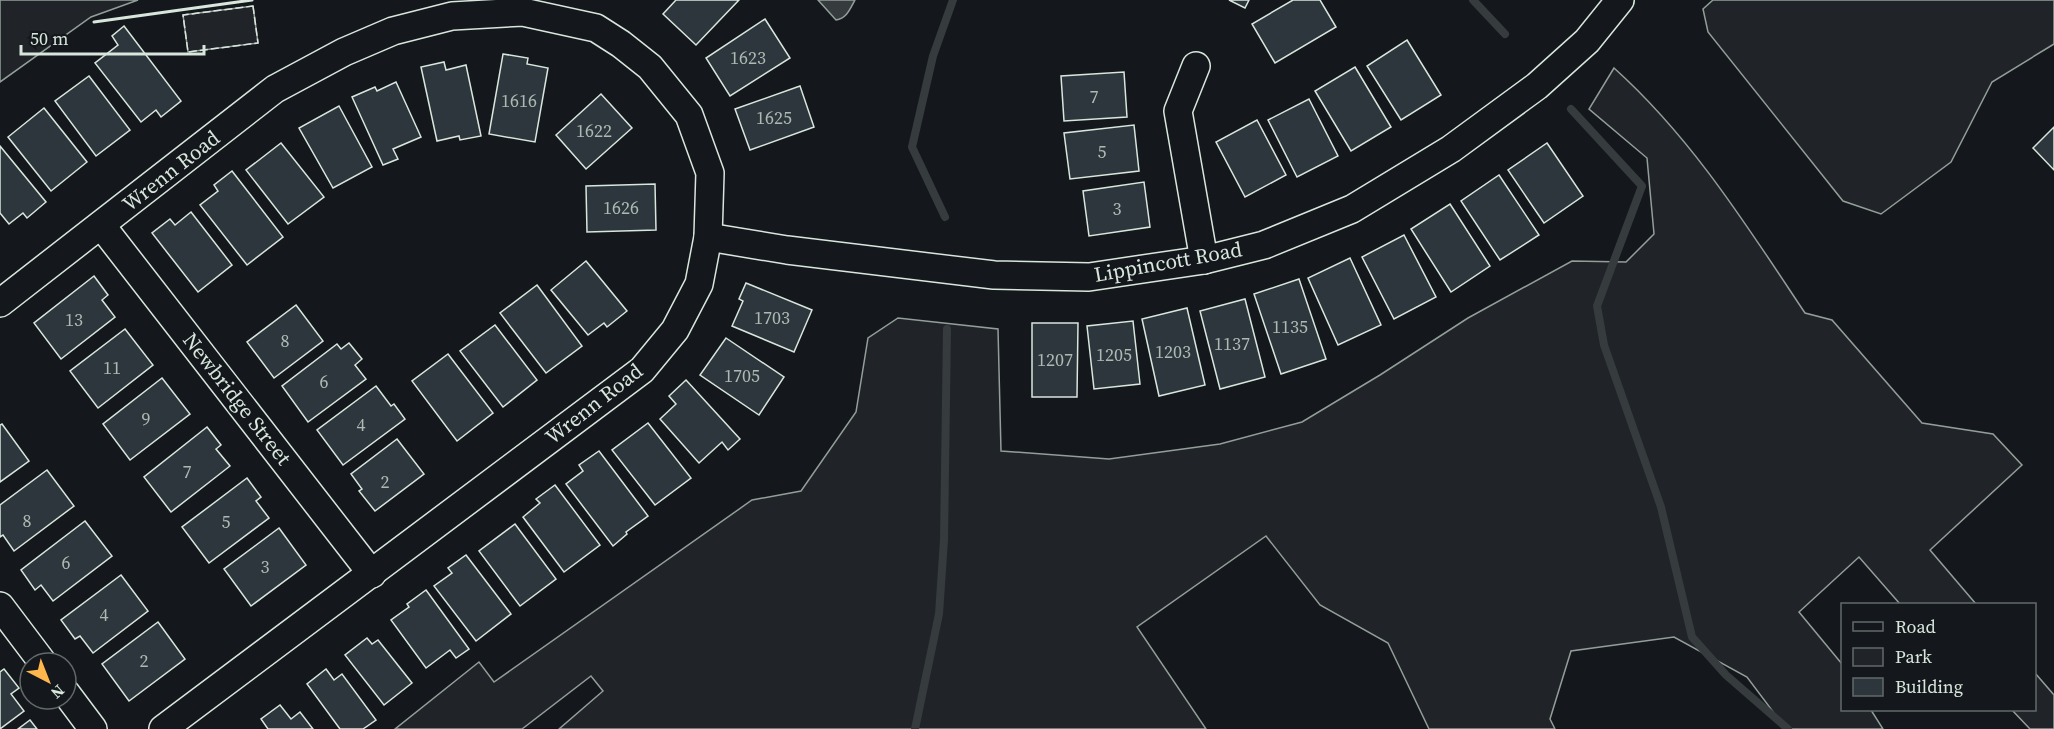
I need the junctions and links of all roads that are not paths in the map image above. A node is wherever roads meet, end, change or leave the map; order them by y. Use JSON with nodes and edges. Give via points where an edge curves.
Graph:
{"nodes":[{"id":1,"x":1620,"y":0,"type":"edge"},
{"id":2,"x":1196,"y":66,"type":"dead end"},
{"id":3,"x":101,"y":225,"type":"junction"},
{"id":4,"x":708,"y":237,"type":"junction"},
{"id":5,"x":1204,"y":260,"type":"junction"},
{"id":6,"x":0,"y":303,"type":"edge"},
{"id":7,"x":372,"y":574,"type":"junction"},
{"id":8,"x":0,"y":606,"type":"edge"},
{"id":9,"x":34,"y":651,"type":"edge"},
{"id":10,"x":78,"y":709,"type":"edge"},
{"id":11,"x":93,"y":729,"type":"edge"},
{"id":12,"x":163,"y":729,"type":"edge"}],
"edges":[{"from":1,"to":5,"type":"street","name":"Lippincott Road","via":[[1587,41],[1537,86],[1451,149],[1352,209],[1264,245]]},
{"from":2,"to":5,"type":"street","via":[[1178,111]]},
{"from":3,"to":4,"type":"street","name":"Wrenn Road","via":[[275,89],[344,52],[393,31],[452,16],[523,12],[596,28],[650,67],[689,115],[710,173]]},
{"from":3,"to":6,"type":"street","name":"Wrenn Road"},
{"from":3,"to":7,"type":"street","name":"Newbridge Street"},
{"from":4,"to":5,"type":"street","name":"Lippincott Road","via":[[994,275],[1089,277]]},
{"from":4,"to":7,"type":"street","name":"Wrenn Road","via":[[699,284],[675,330],[642,370]]},
{"from":7,"to":12,"type":"street","name":"Wrenn Road"},
{"from":8,"to":9,"type":"street"},
{"from":10,"to":11,"type":"street"}]}
